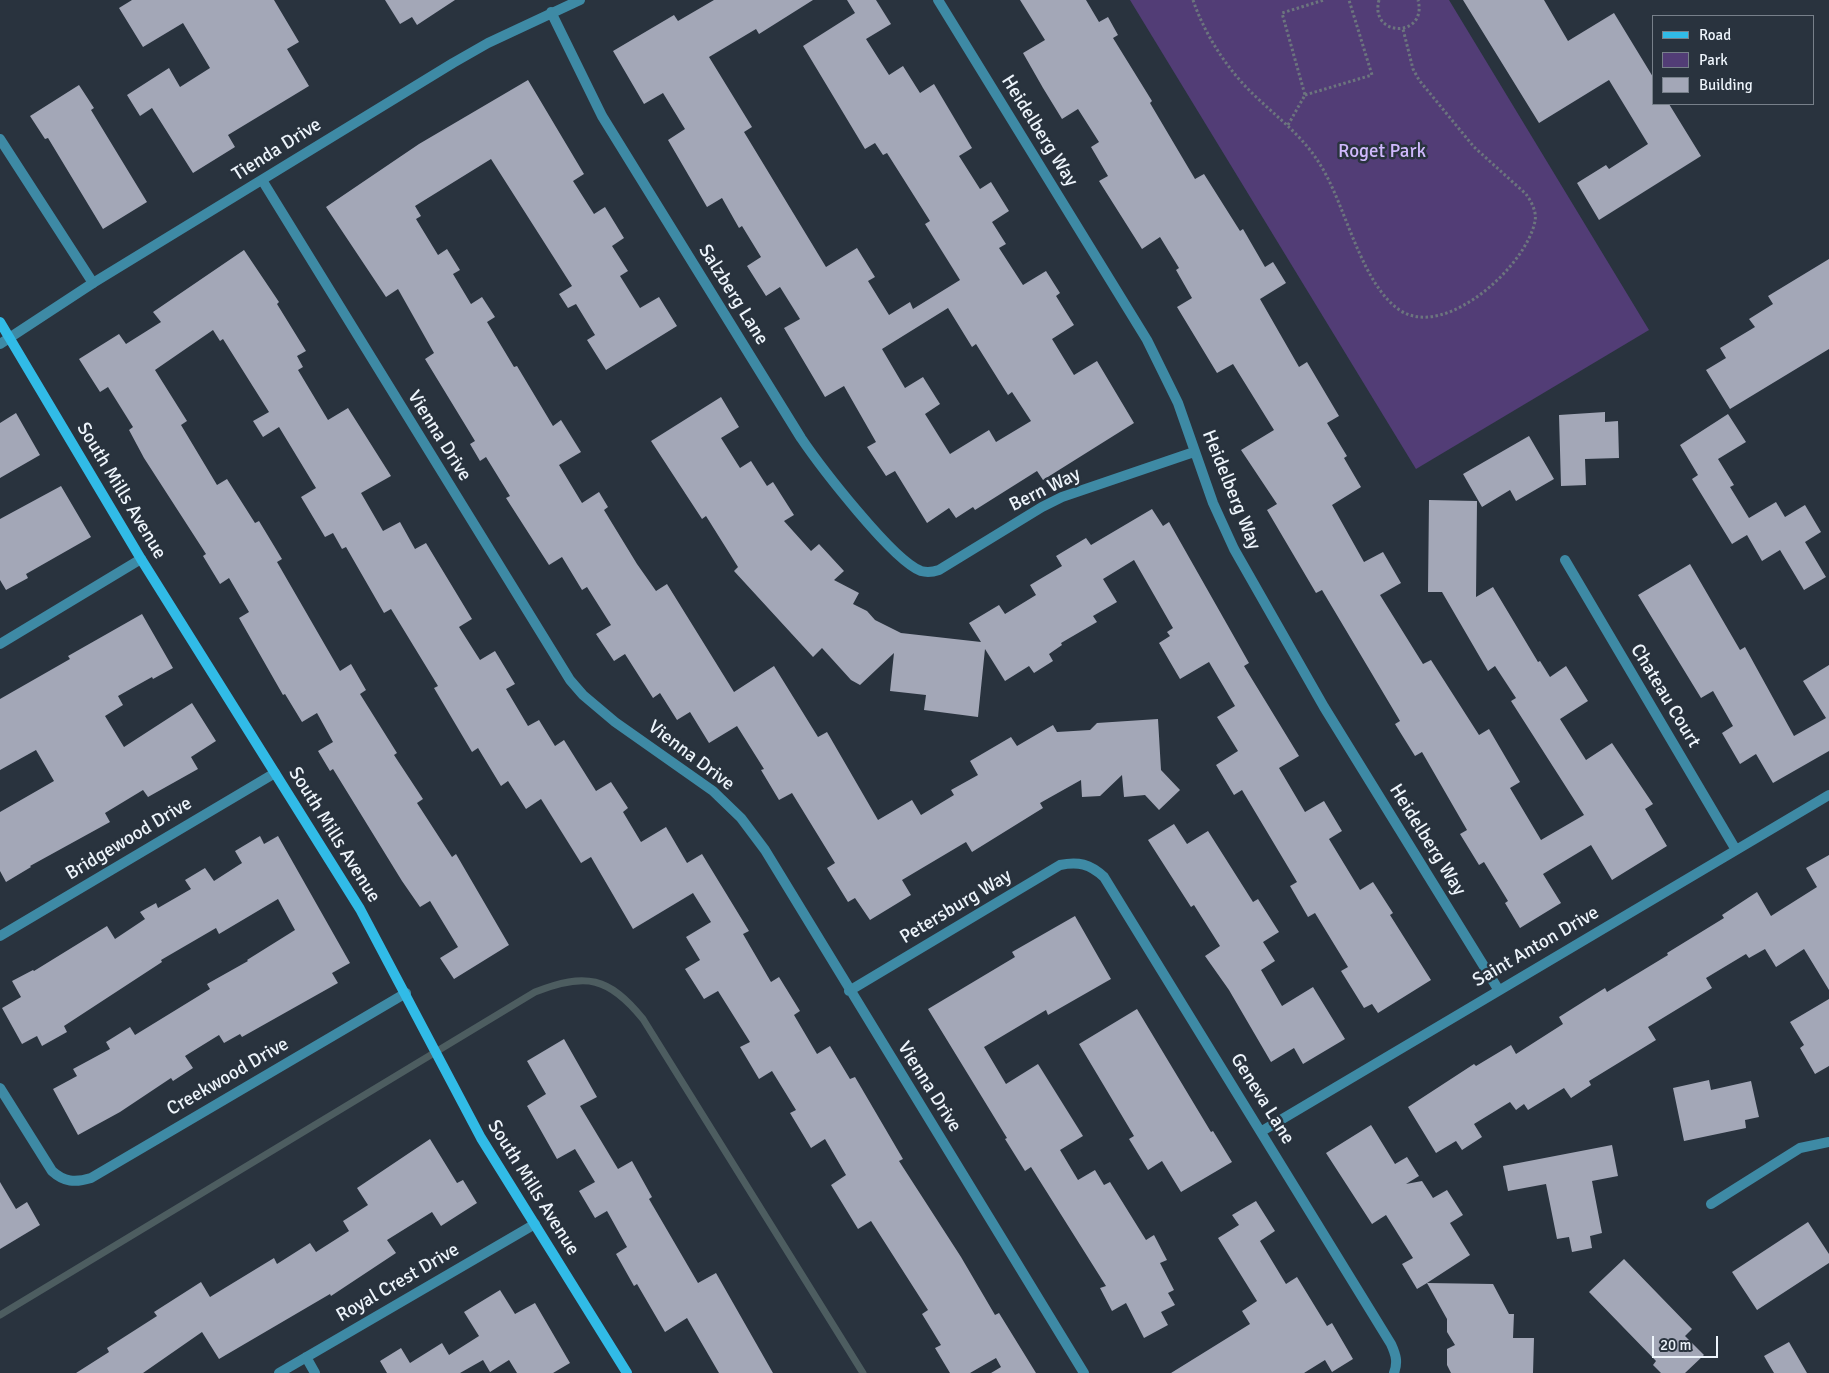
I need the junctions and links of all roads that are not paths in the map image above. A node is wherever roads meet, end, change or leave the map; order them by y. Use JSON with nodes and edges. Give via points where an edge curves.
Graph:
{"nodes":[{"id":1,"x":580,"y":0,"type":"edge"},
{"id":2,"x":938,"y":0,"type":"edge"},
{"id":3,"x":551,"y":12,"type":"junction"},
{"id":4,"x":0,"y":139,"type":"edge"},
{"id":5,"x":262,"y":180,"type":"junction"},
{"id":6,"x":93,"y":283,"type":"junction"},
{"id":7,"x":0,"y":322,"type":"edge"},
{"id":8,"x":11,"y":338,"type":"junction"},
{"id":9,"x":0,"y":344,"type":"edge"},
{"id":10,"x":1194,"y":452,"type":"junction"},
{"id":11,"x":141,"y":559,"type":"junction"},
{"id":12,"x":1565,"y":560,"type":"dead end"},
{"id":13,"x":920,"y":571,"type":"joint"},
{"id":14,"x":0,"y":644,"type":"edge"},
{"id":15,"x":275,"y":773,"type":"junction"},
{"id":16,"x":1829,"y":795,"type":"edge"},
{"id":17,"x":1736,"y":850,"type":"junction"},
{"id":18,"x":1083,"y":864,"type":"joint"},
{"id":19,"x":0,"y":936,"type":"edge"},
{"id":20,"x":1498,"y":989,"type":"junction"},
{"id":21,"x":849,"y":991,"type":"junction"},
{"id":22,"x":406,"y":993,"type":"junction"},
{"id":23,"x":0,"y":1088,"type":"edge"},
{"id":24,"x":1262,"y":1131,"type":"junction"},
{"id":25,"x":1829,"y":1142,"type":"edge"},
{"id":26,"x":1711,"y":1204,"type":"dead end"},
{"id":27,"x":535,"y":1224,"type":"junction"},
{"id":28,"x":306,"y":1357,"type":"junction"},
{"id":29,"x":1395,"y":1369,"type":"edge"},
{"id":30,"x":279,"y":1373,"type":"edge"},
{"id":31,"x":315,"y":1373,"type":"edge"},
{"id":32,"x":626,"y":1373,"type":"edge"},
{"id":33,"x":1084,"y":1373,"type":"edge"}],
"edges":[{"from":1,"to":3,"type":"street","name":"Tienda Drive"},
{"from":2,"to":10,"type":"street","name":"Heidelberg Way","via":[[1147,340],[1170,384]]},
{"from":3,"to":5,"type":"street","name":"Tienda Drive","via":[[453,63]]},
{"from":3,"to":13,"type":"street","name":"Salzberg Lane","via":[[602,116],[801,438],[827,474],[887,543]]},
{"from":4,"to":6,"type":"street"},
{"from":5,"to":6,"type":"street","name":"Tienda Drive"},
{"from":5,"to":21,"type":"street","name":"Vienna Drive","via":[[570,680],[609,718],[714,791],[741,818],[765,850]]},
{"from":6,"to":8,"type":"street","name":"Tienda Drive"},
{"from":7,"to":8,"type":"street","name":"South Mills Avenue"},
{"from":8,"to":9,"type":"street","name":"Tienda Drive"},
{"from":8,"to":11,"type":"street","name":"South Mills Avenue"},
{"from":10,"to":13,"type":"street","name":"Bern Way","via":[[1062,497],[945,568],[931,573]]},
{"from":10,"to":20,"type":"street","name":"Heidelberg Way","via":[[1213,504],[1252,580],[1324,707]]},
{"from":11,"to":14,"type":"street"},
{"from":11,"to":15,"type":"street","name":"South Mills Avenue"},
{"from":12,"to":17,"type":"street","name":"Chateau Court"},
{"from":15,"to":19,"type":"street","name":"Bridgewood Drive"},
{"from":15,"to":22,"type":"street","name":"South Mills Avenue","via":[[360,909]]},
{"from":16,"to":17,"type":"street","name":"Saint Anton Drive"},
{"from":17,"to":20,"type":"street","name":"Saint Anton Drive"},
{"from":18,"to":21,"type":"street","name":"Petersburg Way","via":[[1060,865]]},
{"from":18,"to":24,"type":"street","name":"Geneva Lane","via":[[1104,877]]},
{"from":20,"to":24,"type":"street","name":"Saint Anton Drive"},
{"from":21,"to":33,"type":"street","name":"Vienna Drive"},
{"from":22,"to":23,"type":"street","name":"Creekwood Drive","via":[[91,1178],[72,1182],[52,1171]]},
{"from":22,"to":27,"type":"street","name":"South Mills Avenue","via":[[466,1112]]},
{"from":24,"to":29,"type":"street","name":"Geneva Lane","via":[[1391,1344]]},
{"from":25,"to":26,"type":"street","via":[[1800,1148]]},
{"from":27,"to":28,"type":"street","name":"Royal Crest Drive"},
{"from":27,"to":32,"type":"street","name":"South Mills Avenue"},
{"from":28,"to":30,"type":"street","name":"Royal Crest Drive"},
{"from":28,"to":31,"type":"street"}]}
